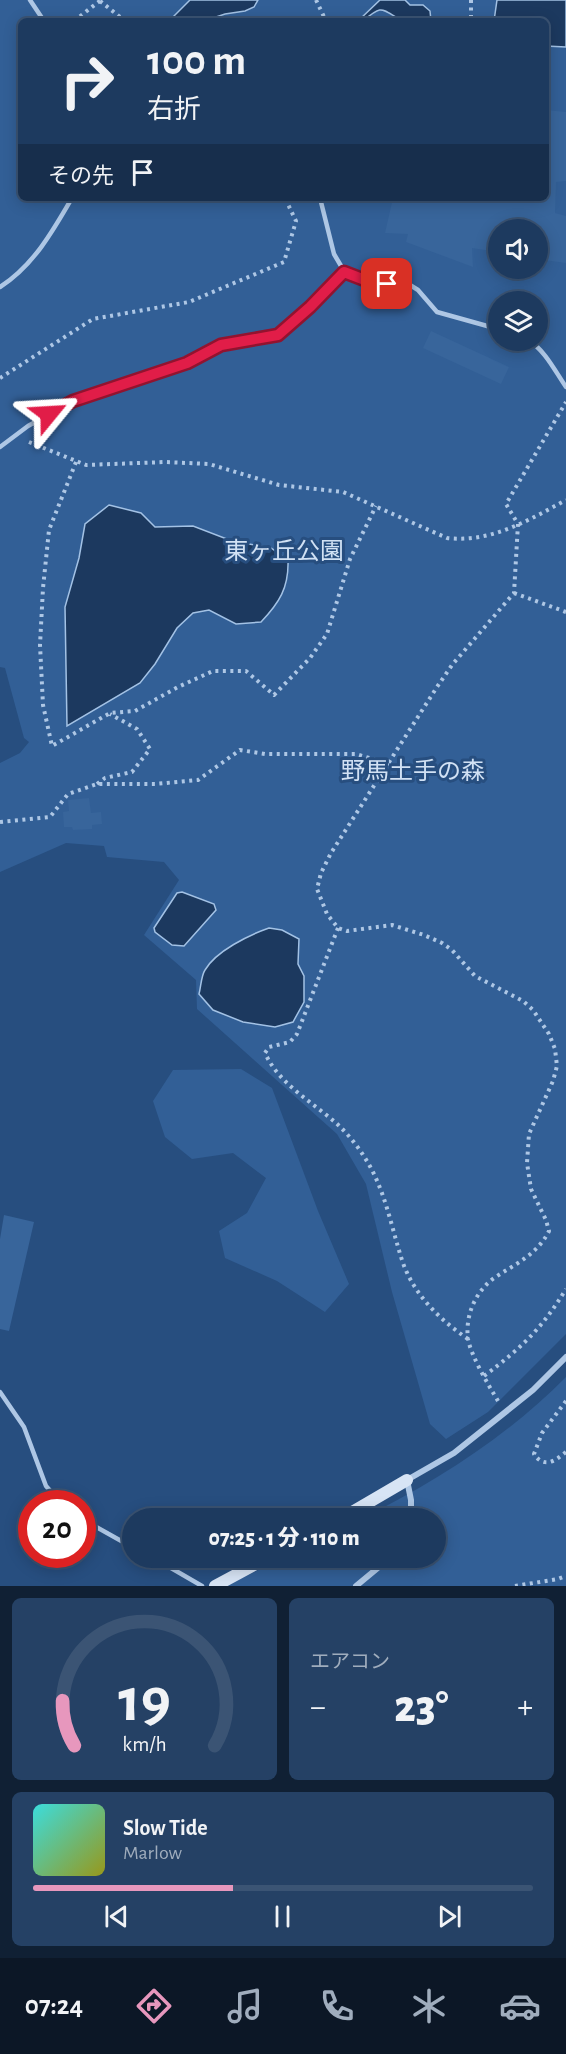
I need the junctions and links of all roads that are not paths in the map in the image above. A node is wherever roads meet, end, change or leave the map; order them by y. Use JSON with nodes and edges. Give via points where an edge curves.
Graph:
{"nodes":[{"id":1,"x":30,"y":0,"type":"edge"},
{"id":2,"x":42,"y":18,"type":"edge"},
{"id":3,"x":70,"y":201,"type":"edge"},
{"id":4,"x":321,"y":201,"type":"edge"},
{"id":5,"x":344,"y":272,"type":"junction"},
{"id":6,"x":0,"y":287,"type":"edge"},
{"id":7,"x":488,"y":326,"type":"edge"},
{"id":8,"x":540,"y":351,"type":"edge"},
{"id":9,"x":566,"y":387,"type":"edge"},
{"id":10,"x":0,"y":447,"type":"edge"},
{"id":11,"x":566,"y":1357,"type":"edge"},
{"id":12,"x":0,"y":1392,"type":"edge"},
{"id":13,"x":407,"y":1480,"type":"junction"},
{"id":14,"x":50,"y":1490,"type":"edge"},
{"id":15,"x":359,"y":1508,"type":"edge"},
{"id":16,"x":411,"y":1508,"type":"edge"},
{"id":17,"x":96,"y":1527,"type":"edge"},
{"id":18,"x":122,"y":1541,"type":"edge"},
{"id":19,"x":171,"y":1568,"type":"edge"},
{"id":20,"x":249,"y":1568,"type":"edge"},
{"id":21,"x":378,"y":1568,"type":"edge"},
{"id":22,"x":202,"y":1586,"type":"edge"},
{"id":23,"x":215,"y":1586,"type":"edge"},
{"id":24,"x":356,"y":1586,"type":"edge"}],
"edges":[{"from":1,"to":2,"type":"lane"},
{"from":3,"to":6,"type":"lane","via":[[33,258],[15,278]]},
{"from":4,"to":5,"type":"lane","via":[[334,254]]},
{"from":5,"to":7,"type":"lane","via":[[370,282],[410,285],[437,312]]},
{"from":5,"to":10,"type":"lane","via":[[278,335],[221,345],[187,363],[73,401]]},
{"from":8,"to":9,"type":"lane"},
{"from":11,"to":13,"type":"street","via":[[507,1412],[454,1453]]},
{"from":12,"to":14,"type":"lane","via":[[24,1427]]},
{"from":13,"to":15,"type":"street"},
{"from":13,"to":16,"type":"street"},
{"from":17,"to":18,"type":"lane"},
{"from":19,"to":22,"type":"lane"},
{"from":20,"to":23,"type":"street"},
{"from":21,"to":24,"type":"street"}]}
